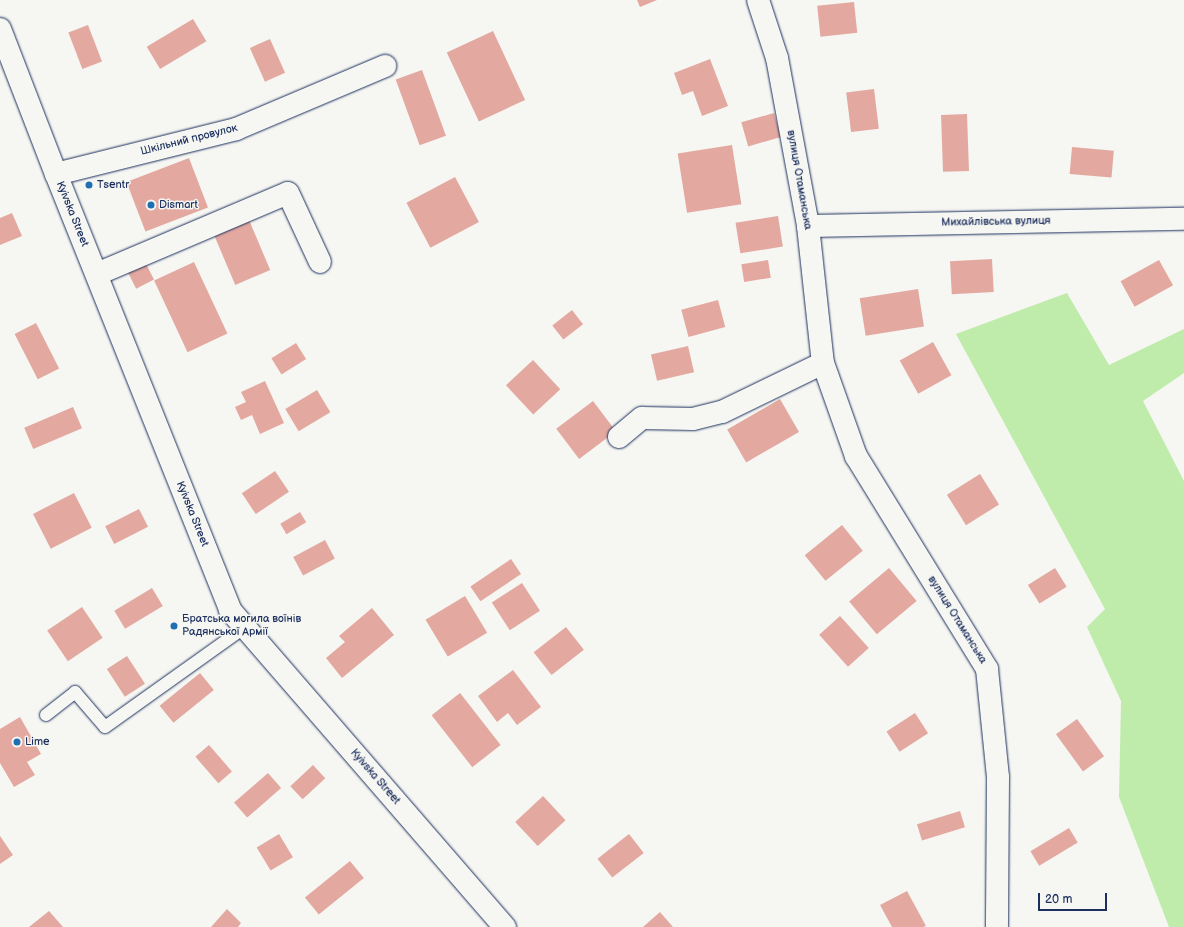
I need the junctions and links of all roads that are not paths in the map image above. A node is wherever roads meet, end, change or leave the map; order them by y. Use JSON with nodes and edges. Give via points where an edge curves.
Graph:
{"nodes":[{"id":1,"x":758,"y":0,"type":"edge"},
{"id":2,"x":0,"y":29,"type":"edge"},
{"id":3,"x":385,"y":66,"type":"dead end"},
{"id":4,"x":56,"y":174,"type":"junction"},
{"id":5,"x":1184,"y":219,"type":"edge"},
{"id":6,"x":808,"y":226,"type":"junction"},
{"id":7,"x":320,"y":262,"type":"dead end"},
{"id":8,"x":97,"y":274,"type":"junction"},
{"id":9,"x":823,"y":363,"type":"junction"},
{"id":10,"x":619,"y":437,"type":"dead end"},
{"id":11,"x":245,"y":627,"type":"junction"},
{"id":12,"x":46,"y":715,"type":"dead end"},
{"id":13,"x":505,"y":927,"type":"edge"},
{"id":14,"x":997,"y":927,"type":"edge"}],
"edges":[{"from":1,"to":6,"type":"street","name":"вулиця Отаманська","via":[[777,58]]},
{"from":2,"to":4,"type":"street","name":"Kyivska Street"},
{"from":3,"to":4,"type":"street","name":"Шкільний провулок","via":[[236,129]]},
{"from":4,"to":8,"type":"street","name":"Kyivska Street"},
{"from":5,"to":6,"type":"street","name":"Михайлівська вулиця"},
{"from":6,"to":9,"type":"street","name":"вулиця Отаманська"},
{"from":7,"to":8,"type":"street","via":[[288,193]]},
{"from":8,"to":11,"type":"street","name":"Kyivska Street","via":[[230,610]]},
{"from":9,"to":10,"type":"street","via":[[722,412],[693,419],[642,418]]},
{"from":9,"to":14,"type":"street","name":"вулиця Отаманська","via":[[856,456],[987,669],[998,777]]},
{"from":11,"to":12,"type":"lane","via":[[104,727],[75,692]]},
{"from":11,"to":13,"type":"street","name":"Kyivska Street"}]}
